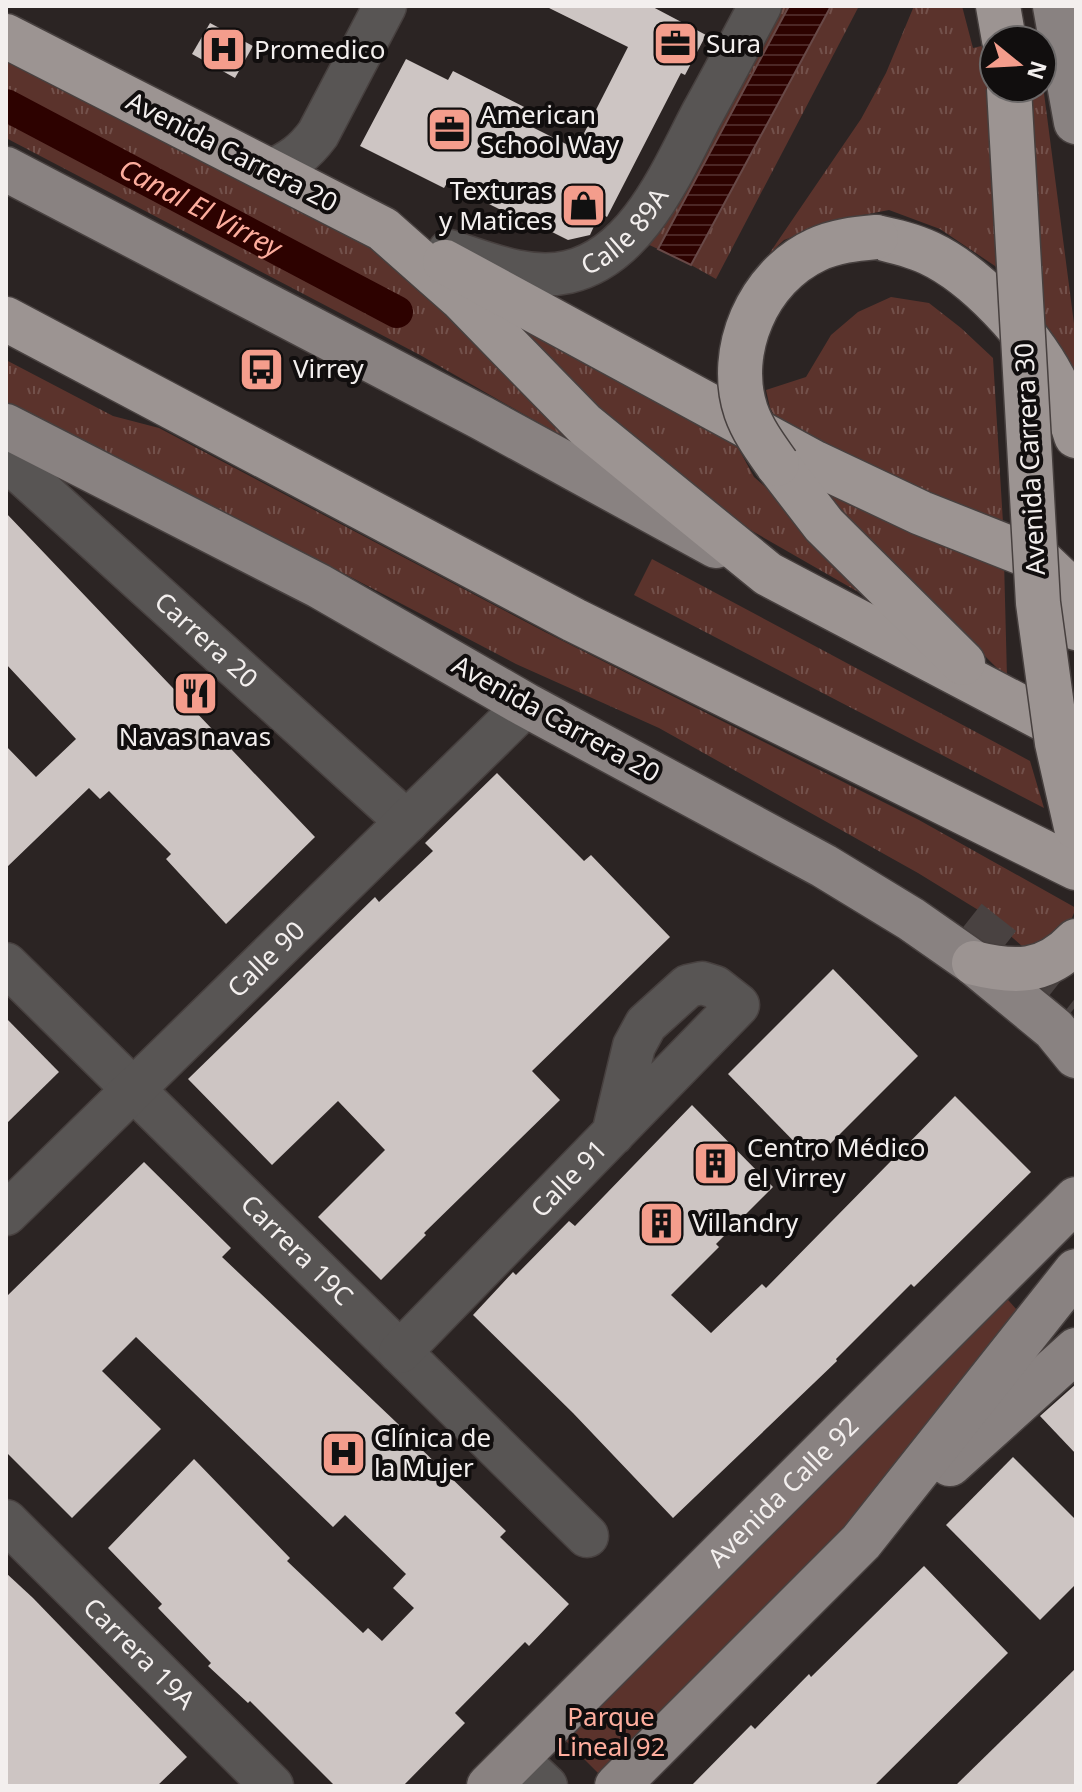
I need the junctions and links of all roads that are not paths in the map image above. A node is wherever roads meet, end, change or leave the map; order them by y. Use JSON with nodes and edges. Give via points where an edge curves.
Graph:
{"nodes":[{"id":1,"x":385,"y":6,"type":"edge"},
{"id":2,"x":760,"y":6,"type":"edge"},
{"id":3,"x":1055,"y":6,"type":"edge"},
{"id":4,"x":6,"y":36,"type":"edge"},
{"id":5,"x":1010,"y":104,"type":"edge"},
{"id":6,"x":1076,"y":122,"type":"edge"},
{"id":7,"x":6,"y":169,"type":"edge"},
{"id":8,"x":270,"y":171,"type":"junction"},
{"id":9,"x":383,"y":229,"type":"junction"},
{"id":10,"x":10,"y":321,"type":"edge"},
{"id":11,"x":6,"y":426,"type":"edge"},
{"id":12,"x":1076,"y":436,"type":"edge"},
{"id":13,"x":6,"y":459,"type":"edge"},
{"id":14,"x":768,"y":574,"type":"junction"},
{"id":15,"x":319,"y":586,"type":"junction"},
{"id":16,"x":1076,"y":628,"type":"edge"},
{"id":17,"x":996,"y":696,"type":"junction"},
{"id":18,"x":526,"y":705,"type":"junction"},
{"id":19,"x":1076,"y":736,"type":"edge"},
{"id":20,"x":407,"y":822,"type":"junction"},
{"id":21,"x":1076,"y":827,"type":"edge"},
{"id":22,"x":1076,"y":868,"type":"edge"},
{"id":23,"x":1076,"y":941,"type":"edge"},
{"id":24,"x":971,"y":942,"type":"junction"},
{"id":25,"x":6,"y":964,"type":"edge"},
{"id":26,"x":738,"y":1005,"type":"dead end"},
{"id":27,"x":1076,"y":1056,"type":"edge"},
{"id":28,"x":134,"y":1089,"type":"junction"},
{"id":29,"x":1076,"y":1199,"type":"edge"},
{"id":30,"x":6,"y":1214,"type":"edge"},
{"id":31,"x":1074,"y":1274,"type":"edge"},
{"id":32,"x":1076,"y":1350,"type":"edge"},
{"id":33,"x":400,"y":1352,"type":"junction"},
{"id":34,"x":6,"y":1521,"type":"edge"},
{"id":35,"x":587,"y":1536,"type":"dead end"},
{"id":36,"x":861,"y":1542,"type":"junction"},
{"id":37,"x":517,"y":1777,"type":"edge"},
{"id":38,"x":268,"y":1785,"type":"edge"},
{"id":39,"x":617,"y":1786,"type":"edge"}],
"edges":[{"from":1,"to":8,"type":"street","via":[[318,134],[306,151]]},
{"from":2,"to":9,"type":"street","name":"Calle 89A","via":[[668,179],[627,236],[602,259],[565,273],[532,273]]},
{"from":3,"to":6,"type":"main road"},
{"from":4,"to":8,"type":"highway","name":"Avenida Carrera 20"},
{"from":5,"to":21,"type":"highway","name":"Avenida Carrera 30","bridge":true,"via":[[1038,603],[1057,743]]},
{"from":7,"to":14,"type":"main road","name":"Avenida Carrera 20"},
{"from":8,"to":9,"type":"highway","name":"Avenida Carrera 20"},
{"from":9,"to":14,"type":"highway","name":"Avenida Carrera 20","via":[[461,298],[584,424]]},
{"from":9,"to":16,"type":"highway","via":[[815,463],[1040,560],[1071,599]]},
{"from":10,"to":22,"type":"highway","via":[[574,620]]},
{"from":11,"to":15,"type":"main road","name":"Avenida Carrera 20"},
{"from":12,"to":17,"type":"highway","bridge":true,"via":[[1066,403],[1035,349],[956,268],[902,243],[876,237],[844,240],[815,251],[767,290],[751,318],[740,379],[758,439],[824,525]]},
{"from":13,"to":20,"type":"street","name":"Carrera 20"},
{"from":14,"to":17,"type":"highway","name":"Avenida Carrera 20"},
{"from":15,"to":18,"type":"main road","name":"Avenida Carrera 20"},
{"from":15,"to":24,"type":"main road","via":[[538,686],[822,835]]},
{"from":17,"to":19,"type":"highway","name":"Avenida Carrera 20"},
{"from":18,"to":20,"type":"street","name":"Calle 90"},
{"from":18,"to":24,"type":"main road","name":"Avenida Carrera 20","via":[[824,866],[911,919]]},
{"from":20,"to":28,"type":"street","name":"Calle 90"},
{"from":23,"to":24,"type":"highway","via":[[1047,963],[1024,971],[1002,970]]},
{"from":24,"to":27,"type":"main road","name":"Avenida Carrera 20"},
{"from":25,"to":28,"type":"street","name":"Carrera 19C"},
{"from":26,"to":33,"type":"street","name":"Calle 91"},
{"from":28,"to":30,"type":"street","name":"Calle 90"},
{"from":28,"to":33,"type":"street","name":"Carrera 19C"},
{"from":29,"to":37,"type":"main road","name":"Avenida Calle 92"},
{"from":31,"to":36,"type":"main road"},
{"from":32,"to":36,"type":"main road"},
{"from":33,"to":35,"type":"street","name":"Carrera 19C"},
{"from":34,"to":38,"type":"street","name":"Carrera 19A"},
{"from":36,"to":39,"type":"main road"}]}
